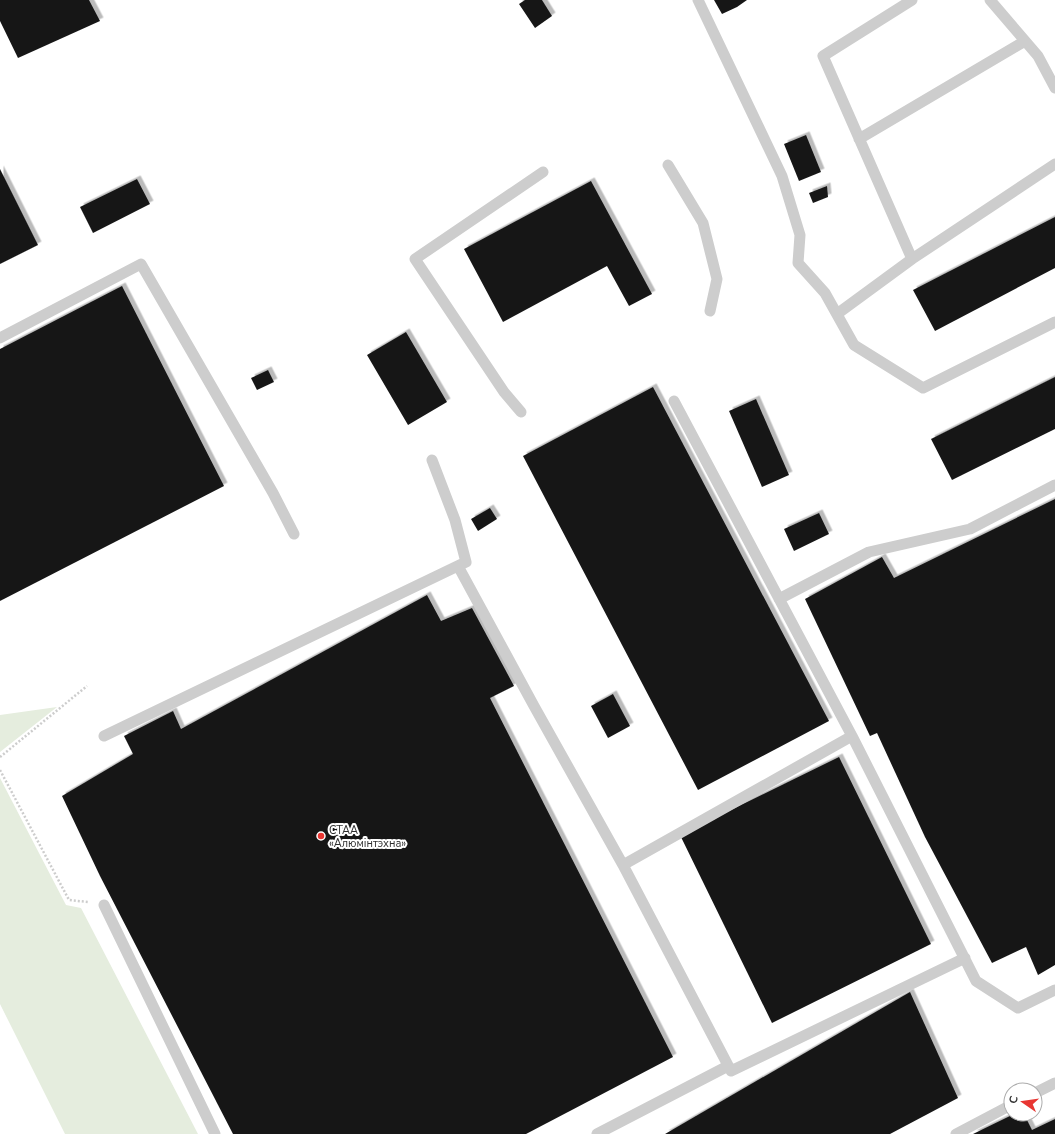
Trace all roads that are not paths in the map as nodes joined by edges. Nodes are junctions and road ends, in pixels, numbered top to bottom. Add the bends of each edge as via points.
1 (698, 0) edge
2 (912, 0) edge
3 (990, 0) edge
4 (1025, 41) junction
5 (1055, 88) edge
6 (860, 139) junction
7 (1055, 164) edge
8 (668, 165) dead end
9 (543, 172) dead end
10 (912, 259) junction
11 (710, 311) dead end
12 (837, 314) junction
13 (1055, 322) edge
14 (0, 338) edge
15 (674, 401) dead end
16 (521, 412) dead end
17 (432, 460) dead end
18 (1055, 485) edge
19 (294, 534) dead end
20 (458, 566) junction
21 (779, 598) junction
22 (104, 736) dead end
23 (852, 736) junction
24 (624, 865) junction
25 (104, 905) road end
26 (965, 958) junction
27 (1055, 990) edge
28 (728, 1066) junction
29 (1055, 1083) edge
30 (1043, 1089) edge
31 (1003, 1109) edge
32 (215, 1134) edge
33 (597, 1134) edge
34 (956, 1134) edge

1 - 12 lane via 782,176 800,235 798,263 825,293
2 - 6 lane via 823,56
3 - 4 lane
4 - 5 lane via 1038,56
4 - 6 lane
6 - 10 lane
7 - 10 lane
8 - 11 lane via 703,223 717,279
9 - 16 lane via 415,260 504,392
10 - 12 lane
12 - 13 lane via 854,345 923,388
14 - 19 lane via 141,264
15 - 21 lane
17 - 20 lane via 455,520 466,562
18 - 21 lane via 970,529 869,552
20 - 22 lane
20 - 24 lane
21 - 23 lane
23 - 24 lane
23 - 26 lane
24 - 28 lane
25 - 32 lane
26 - 27 lane via 976,981 1018,1008
26 - 28 lane via 731,1071
28 - 33 lane
29 - 30 lane
31 - 34 lane

